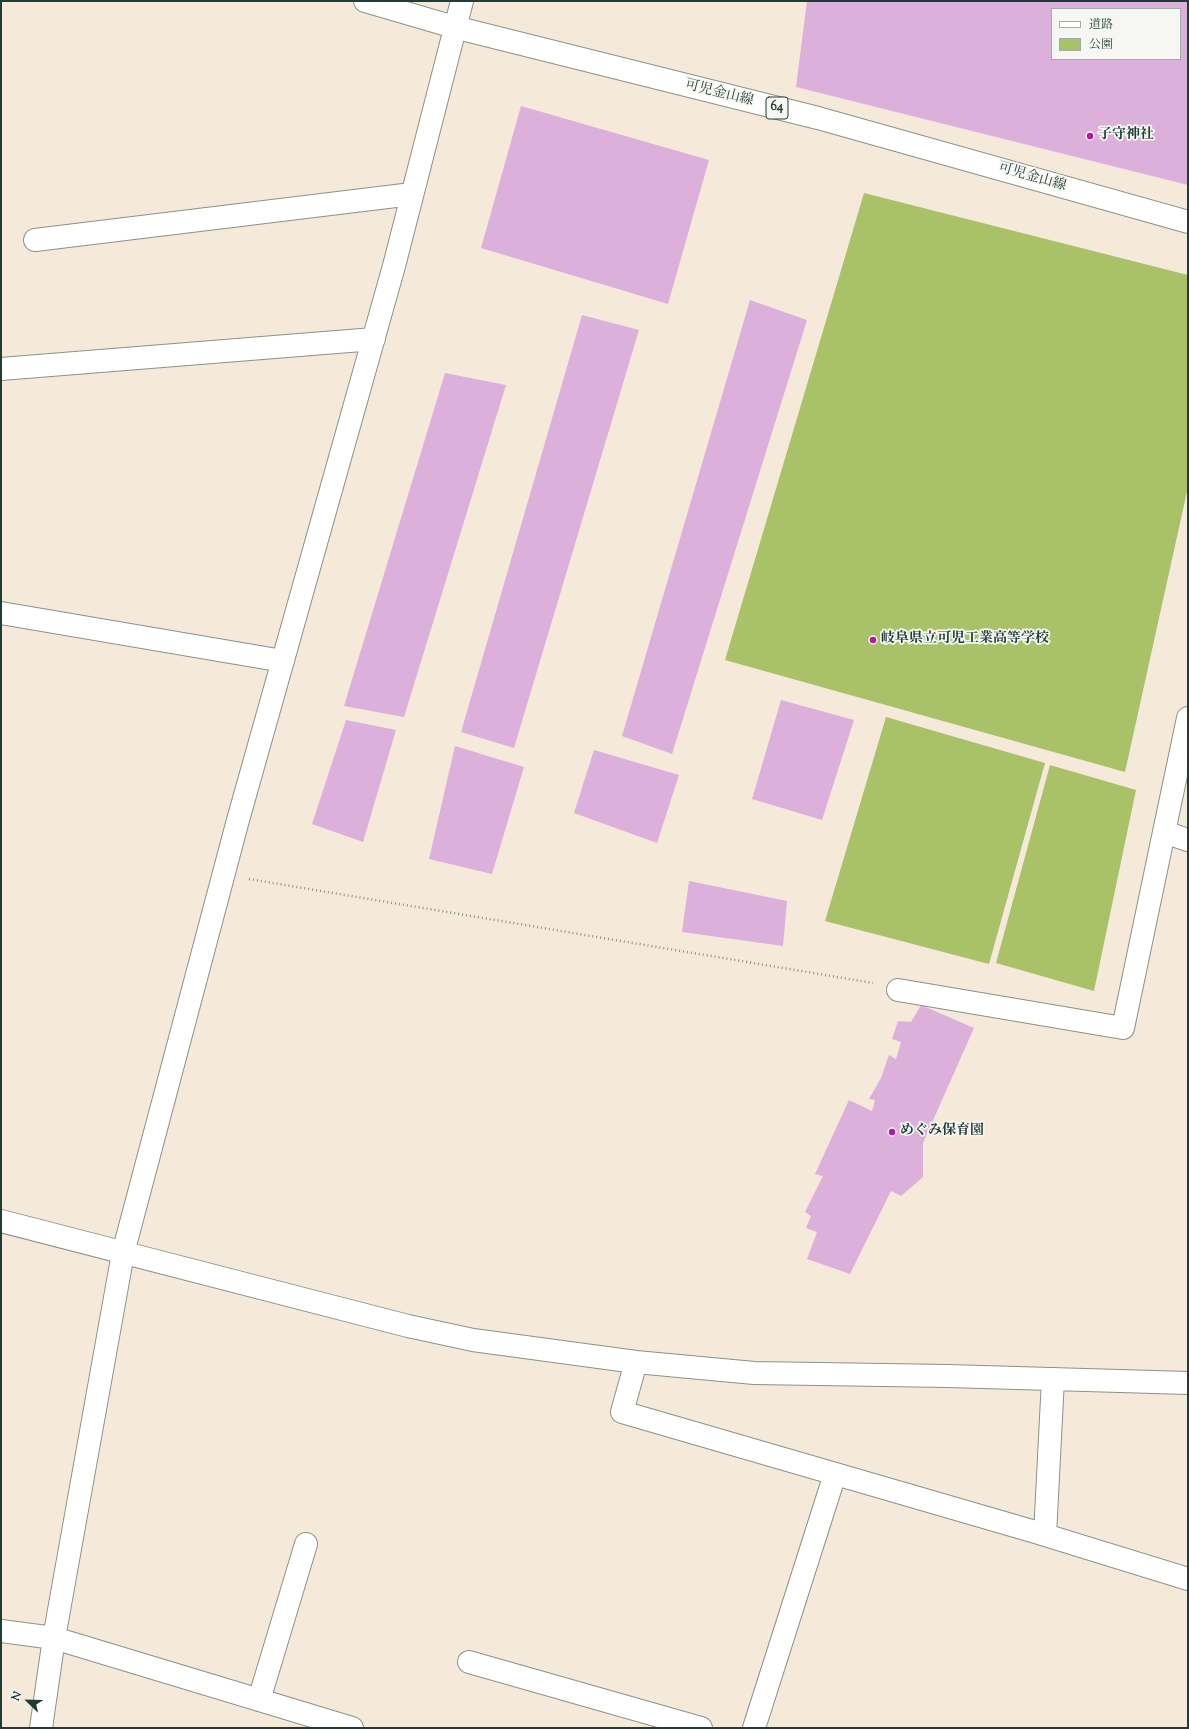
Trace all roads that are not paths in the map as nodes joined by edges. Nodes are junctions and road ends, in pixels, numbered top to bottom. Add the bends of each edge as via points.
1 (365, 1) edge
2 (462, 1) edge
3 (454, 27) junction
4 (412, 194) junction
5 (1188, 222) edge
6 (35, 240) dead end
7 (374, 339) junction
8 (1, 369) edge
9 (1, 613) edge
10 (283, 661) junction
11 (1188, 718) edge
12 (1164, 832) junction
13 (1188, 840) edge
14 (898, 990) road end
15 (1, 1221) edge
16 (123, 1253) junction
17 (636, 1362) junction
18 (1053, 1379) junction
19 (1188, 1383) edge
20 (835, 1474) junction
21 (1046, 1536) junction
22 (306, 1544) dead end
23 (1188, 1579) edge
24 (1, 1631) edge
25 (54, 1638) junction
26 (469, 1662) dead end
27 (259, 1700) junction
28 (41, 1728) edge
29 (352, 1728) edge
30 (701, 1728) edge
31 (754, 1728) edge

1 - 3 street, 可児金山線 / 64
2 - 3 street
3 - 4 street
3 - 5 street, 可児金山線 / 64 via 818,118
4 - 6 street
4 - 7 street
7 - 8 street
7 - 10 street
9 - 10 street
10 - 16 street via 223,875
11 - 12 street
12 - 13 street
12 - 14 street via 1123,1028
15 - 16 street
16 - 17 street via 474,1340
16 - 25 street
17 - 18 street via 754,1373
17 - 20 street via 622,1412
18 - 19 street
18 - 21 street
20 - 21 street
20 - 31 street
21 - 23 street
22 - 27 street
24 - 25 street
25 - 27 street
25 - 28 street
26 - 30 street
27 - 29 street

